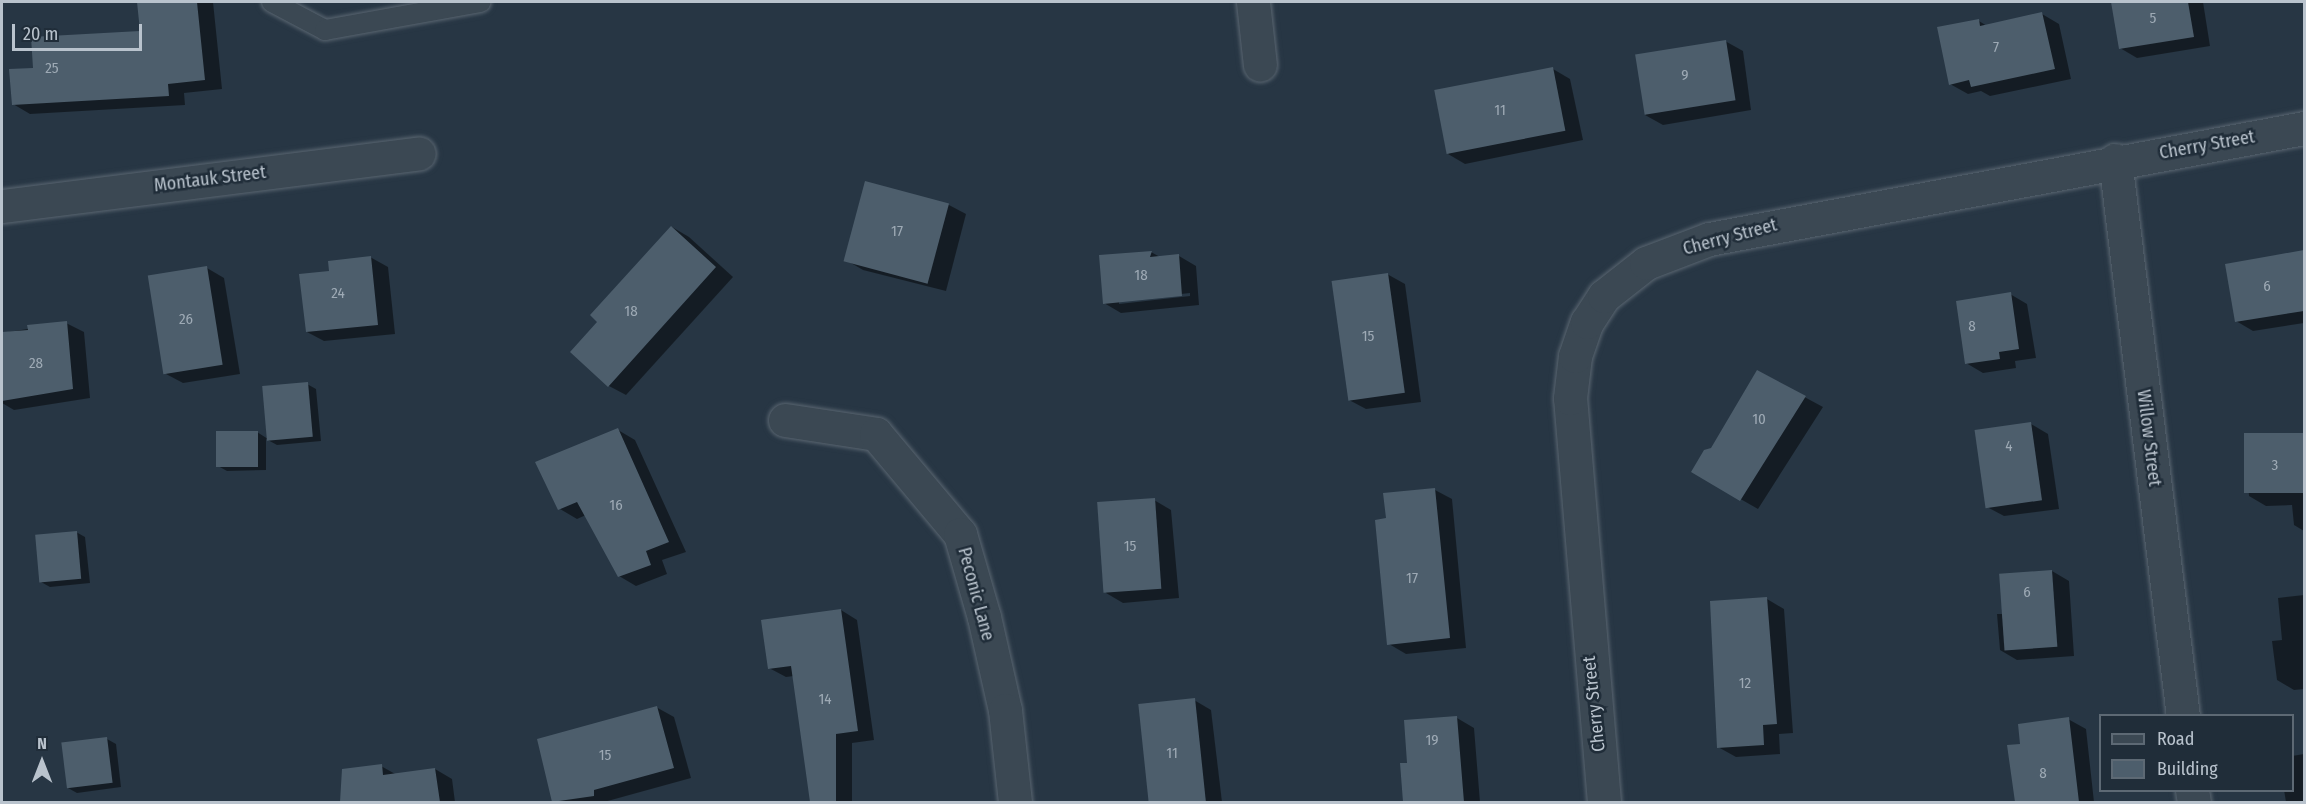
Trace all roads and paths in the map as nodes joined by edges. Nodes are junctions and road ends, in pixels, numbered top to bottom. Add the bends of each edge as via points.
1 (272, 2) edge
2 (482, 2) edge
3 (1253, 2) edge
4 (1260, 65) dead end
5 (2304, 128) edge
6 (419, 153) dead end
7 (2115, 160) junction
8 (2, 206) edge
9 (784, 420) dead end
10 (2183, 714) edge
11 (1015, 802) edge
12 (1604, 802) edge

1 - 2 lane via 325,30
3 - 4 street
5 - 7 street, Cherry Street
6 - 8 street, Montauk Street
7 - 10 street, Willow Street
7 - 12 street, Cherry Street via 1709,238 1646,263 1604,296 1587,322 1575,356 1570,398
9 - 11 street, Peconic Lane via 876,435 960,534 1005,710

